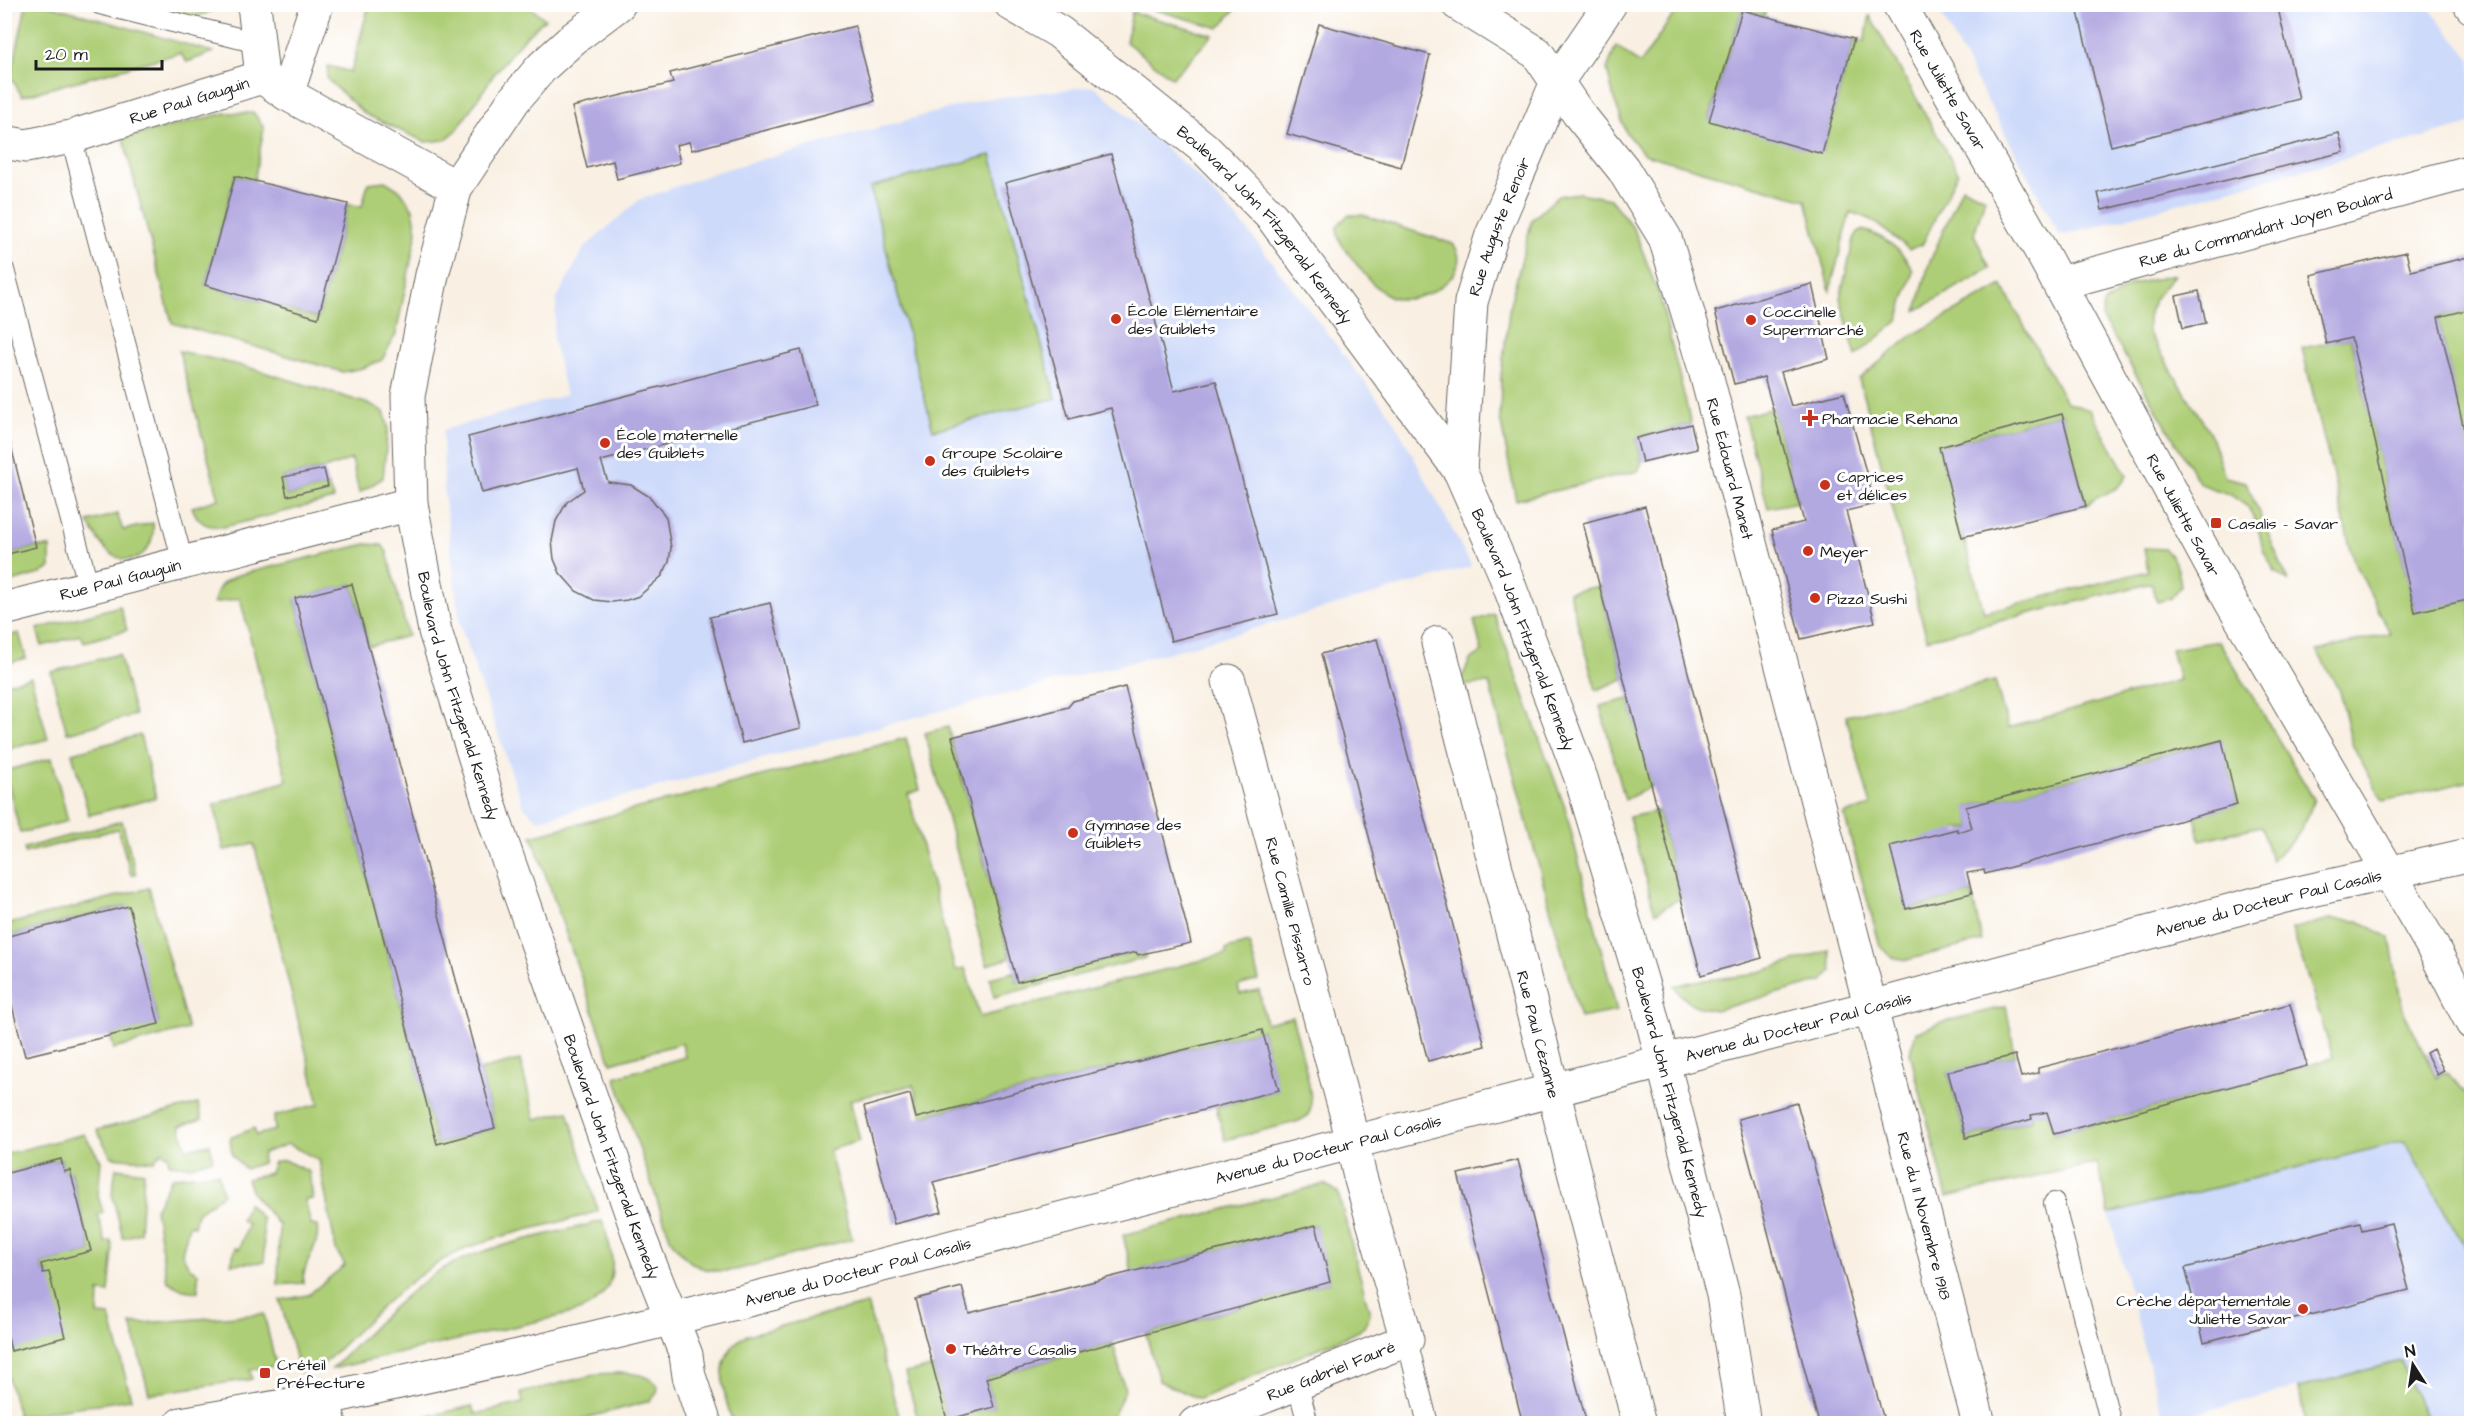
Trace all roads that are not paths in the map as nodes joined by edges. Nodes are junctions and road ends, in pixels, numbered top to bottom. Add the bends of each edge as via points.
1 (100, 4) edge
2 (254, 4) edge
3 (317, 4) edge
4 (619, 4) edge
5 (1011, 4) edge
6 (1458, 4) edge
7 (1610, 4) edge
8 (1899, 4) edge
9 (258, 43) junction
10 (1557, 82) junction
11 (275, 86) junction
12 (71, 137) junction
13 (4, 142) edge
14 (2472, 171) edge
15 (456, 187) junction
16 (4, 270) edge
17 (2060, 283) junction
18 (1460, 471) junction
19 (411, 504) junction
20 (183, 563) junction
21 (89, 588) junction
22 (4, 609) edge
23 (1438, 643) dead end
24 (1228, 681) dead end
25 (2472, 854) edge
26 (2390, 872) junction
27 (1872, 1007) junction
28 (2472, 1023) edge
29 (1662, 1062) junction
30 (1552, 1089) junction
31 (1353, 1141) junction
32 (2054, 1203) dead end
33 (671, 1319) junction
34 (1407, 1340) junction
35 (1298, 1383) junction
36 (326, 1411) edge
37 (181, 1424) edge
38 (705, 1424) edge
39 (1195, 1424) edge
40 (1308, 1424) edge
41 (1428, 1424) edge
42 (1640, 1424) edge
43 (1744, 1424) edge
44 (1979, 1424) edge
45 (2111, 1424) edge

1 - 9 lane
2 - 9 street
3 - 11 street
4 - 15 street, Boulevard John Fitzgerald Kennedy via 542,67 514,100
5 - 18 street, Boulevard John Fitzgerald Kennedy via 1059,32 1204,148 1272,217
6 - 10 street, Rue Édouard Manet via 1537,53
7 - 10 street, Rue Auguste Renoir
8 - 17 street, Rue Juliette Savar
9 - 11 street
10 - 18 street, Rue Auguste Renoir via 1492,235 1471,302
10 - 27 street, Rue Édouard Manet via 1623,170 1665,238 1704,366
11 - 12 street, Rue Paul Gauguin
11 - 15 street
12 - 13 street, Rue Paul Gauguin via 26,146
12 - 20 lane
14 - 17 street, Rue du Commandant Joyen Boulard
15 - 19 street, Boulevard John Fitzgerald Kennedy via 432,275 408,396
16 - 21 lane
17 - 26 street, Rue Juliette Savar via 2231,602
18 - 29 street, Boulevard John Fitzgerald Kennedy via 1503,568 1581,778
19 - 20 street, Rue Paul Gauguin
19 - 33 street, Boulevard John Fitzgerald Kennedy via 435,631 494,820
20 - 21 street, Rue Paul Gauguin
21 - 22 street, Rue Paul Gauguin
23 - 30 street, Rue Paul Cézanne
24 - 31 street, Rue Camille Pissarro
25 - 26 street, Avenue du Docteur Paul Casalis
26 - 27 street, Avenue du Docteur Paul Casalis via 2281,897
26 - 28 street, Rue Juliette Savar
27 - 29 street, Avenue du Docteur Paul Casalis
27 - 44 street, Rue du 11 Novembre 1918
29 - 30 street, Avenue du Docteur Paul Casalis
29 - 43 street, Boulevard John Fitzgerald Kennedy via 1723,1295
30 - 31 street, Avenue du Docteur Paul Casalis
30 - 42 street, Rue Paul Cézanne
31 - 33 street, Avenue du Docteur Paul Casalis
31 - 34 street, Rue Gabriel Fauré
32 - 45 lane
33 - 36 street, Avenue du Docteur Paul Casalis via 518,1356
33 - 38 street, Boulevard John Fitzgerald Kennedy via 686,1355
34 - 35 street, Rue Gabriel Fauré
34 - 41 lane
35 - 39 street, Rue Gabriel Fauré
35 - 40 lane
36 - 37 street, Avenue du Docteur Paul Casalis

